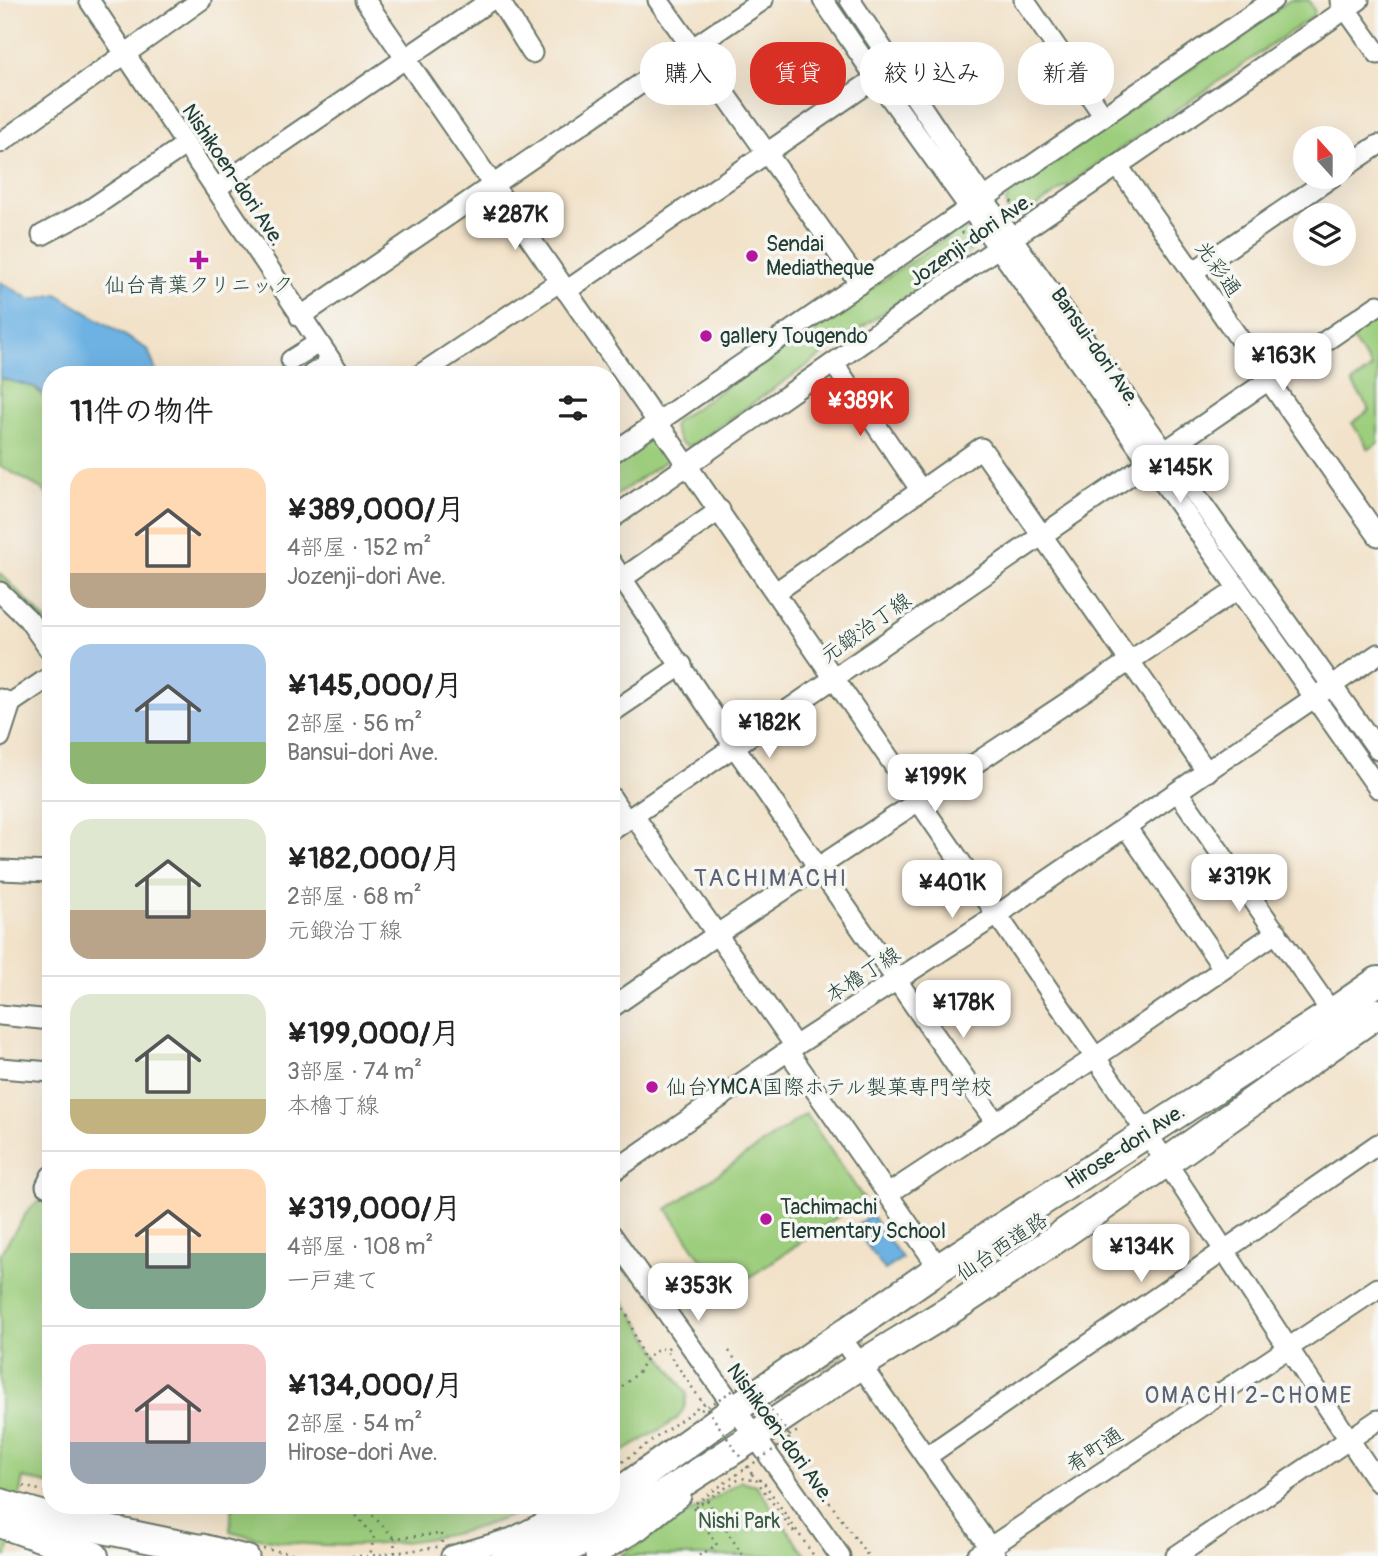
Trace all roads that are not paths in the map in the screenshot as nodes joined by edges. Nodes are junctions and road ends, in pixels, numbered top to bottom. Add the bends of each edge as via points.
1 (89, 0) edge
2 (201, 0) edge
3 (365, 0) edge
4 (491, 0) edge
5 (499, 0) edge
6 (658, 0) edge
7 (762, 0) edge
8 (823, 0) edge
9 (850, 0) edge
10 (1024, 0) edge
11 (1273, 0) edge
12 (1348, 3) edge
13 (687, 42) edge
14 (699, 42) edge
15 (532, 53) dead end
16 (125, 54) junction
17 (860, 54) edge
18 (1378, 54) edge
19 (406, 59) junction
20 (640, 82) edge
21 (860, 89) edge
22 (733, 105) edge
23 (898, 105) edge
24 (1103, 115) junction
25 (0, 144) edge
26 (186, 145) junction
27 (1378, 145) edge
28 (768, 153) junction
29 (1356, 161) edge
30 (1118, 166) junction
31 (493, 184) junction
32 (215, 189) junction
33 (1314, 189) edge
34 (976, 202) junction
35 (42, 235) dead end
36 (1005, 243) junction
37 (1193, 272) junction
38 (860, 284) junction
39 (563, 287) junction
40 (1378, 305) edge
41 (300, 317) junction
42 (318, 343) junction
43 (291, 360) dead end
44 (834, 364) junction
45 (335, 366) edge
46 (434, 366) edge
47 (618, 366) edge
48 (620, 368) edge
49 (1268, 379) junction
50 (657, 421) junction
51 (620, 448) edge
52 (1166, 451) junction
53 (1148, 463) junction
54 (689, 466) junction
55 (920, 489) junction
56 (720, 510) junction
57 (620, 513) edge
58 (1372, 515) edge
59 (1041, 535) junction
60 (1378, 536) edge
61 (620, 582) edge
62 (620, 584) edge
63 (1237, 590) junction
64 (0, 592) edge
65 (776, 592) junction
66 (42, 639) edge
67 (1378, 654) edge
68 (1129, 662) junction
69 (682, 665) junction
70 (834, 678) junction
71 (42, 681) edge
72 (1334, 685) junction
73 (1315, 697) junction
74 (5, 701) edge
75 (620, 707) edge
76 (0, 737) edge
77 (734, 746) junction
78 (1378, 750) edge
79 (1207, 772) junction
80 (1378, 788) edge
81 (1178, 792) junction
82 (920, 800) junction
83 (623, 822) edge
84 (1126, 827) junction
85 (819, 868) junction
86 (0, 870) edge
87 (42, 872) edge
88 (997, 915) junction
89 (1277, 932) junction
90 (716, 935) junction
91 (1223, 968) junction
92 (897, 980) junction
93 (1378, 981) edge
94 (620, 1002) edge
95 (1332, 1013) junction
96 (0, 1015) edge
97 (1377, 1015) edge
98 (42, 1019) edge
99 (792, 1048) junction
100 (1096, 1057) junction
101 (0, 1068) edge
102 (42, 1071) edge
103 (996, 1123) junction
104 (1378, 1144) edge
105 (1152, 1152) junction
106 (620, 1167) edge
107 (888, 1194) junction
108 (620, 1247) edge
109 (1224, 1252) junction
110 (939, 1268) junction
111 (1378, 1288) edge
112 (858, 1348) junction
113 (1287, 1348) junction
114 (735, 1409) junction
115 (1378, 1420) edge
116 (753, 1436) junction
117 (1349, 1440) junction
118 (674, 1452) junction
119 (926, 1457) junction
120 (730, 1466) junction
121 (620, 1482) edge
122 (1378, 1482) edge
123 (620, 1491) edge
124 (0, 1496) edge
125 (0, 1503) edge
126 (42, 1505) edge
127 (87, 1514) edge
128 (560, 1514) edge
129 (587, 1514) edge
130 (0, 1523) edge
131 (0, 1533) edge
132 (56, 1538) edge
133 (215, 1550) junction
134 (251, 1551) edge
135 (988, 1553) edge
136 (94, 1556) edge
137 (106, 1556) edge
138 (181, 1556) edge
139 (451, 1556) edge
140 (506, 1556) edge
141 (552, 1556) edge
142 (595, 1556) edge
143 (840, 1556) edge
144 (1177, 1556) edge

1 - 16 street, Nishikoen-dori Ave.
2 - 16 street
3 - 19 street
4 - 19 street
5 - 15 street
6 - 13 street
7 - 14 street
8 - 17 street, Bansui-dori Ave.
9 - 34 street, Bansui-dori Ave.
10 - 24 street
11 - 24 street, Jozenji-dori Ave.
12 - 18 street
12 - 30 street, Jozenji-dori Ave.
16 - 25 street
16 - 26 street, Nishikoen-dori Ave.
19 - 31 street
19 - 32 street
20 - 31 street
21 - 28 street
22 - 28 street
23 - 34 street, Bansui-dori Ave.
24 - 34 street, Jozenji-dori Ave.
26 - 32 street, Nishikoen-dori Ave.
26 - 35 street via 89,210
27 - 29 street
28 - 38 street
28 - 39 street
30 - 36 street, Jozenji-dori Ave.
30 - 37 street, 光彩通
31 - 39 street
31 - 41 street
32 - 41 street, Nishikoen-dori Ave.
33 - 37 street
34 - 36 street, Bansui-dori Ave.
34 - 38 street, Jozenji-dori Ave.
36 - 44 street, Jozenji-dori Ave.
36 - 52 street, Bansui-dori Ave.
36 - 53 street, Bansui-dori Ave.
37 - 49 street, 光彩通
38 - 50 street, Jozenji-dori Ave.
39 - 46 street
39 - 47 street
40 - 49 street
41 - 42 street, Nishikoen-dori Ave.
42 - 43 street
42 - 45 street, Nishikoen-dori Ave.
44 - 54 street, Jozenji-dori Ave.
44 - 55 street
48 - 50 street
49 - 52 street
49 - 58 street, 光彩通
50 - 51 street, Jozenji-dori Ave.
50 - 54 street
52 - 53 street, 元鍛治丁線
52 - 72 street, Bansui-dori Ave.
53 - 59 street, 元鍛治丁線
53 - 63 street, Bansui-dori Ave.
54 - 56 street
54 - 57 street, Jozenji-dori Ave.
55 - 59 street via 981,448
55 - 65 street
56 - 61 street
56 - 65 street
58 - 60 street, 光彩通
59 - 68 street
59 - 70 street, 元鍛治丁線
62 - 69 street
63 - 68 street
63 - 73 street, Bansui-dori Ave.
64 - 66 street
65 - 70 street
67 - 72 street
68 - 79 street
68 - 82 street
69 - 75 street
69 - 77 street
70 - 77 street, 元鍛治丁線
70 - 82 street
71 - 74 street
72 - 73 street, 本櫓丁線
72 - 78 street, Bansui-dori Ave.
73 - 79 street, 本櫓丁線
73 - 80 street, Bansui-dori Ave.
74 - 76 street
77 - 83 street, 元鍛治丁線
77 - 85 street
79 - 81 street, 本櫓丁線
81 - 84 street, 本櫓丁線
81 - 89 street
82 - 85 street
82 - 88 street
83 - 90 street
84 - 88 street, 本櫓丁線
84 - 91 street
85 - 90 street
85 - 92 street
86 - 87 street
88 - 92 street, 本櫓丁線
88 - 100 street
89 - 91 street
89 - 95 street
90 - 94 street
90 - 99 street
91 - 100 street
92 - 99 street, 本櫓丁線
92 - 103 street
93 - 95 highway, Hirose-dori Ave.
95 - 105 highway, Hirose-dori Ave. via 1231,1080
96 - 98 street
97 - 105 highway, Hirose-dori Ave. via 1249,1102
99 - 106 street, 本櫓丁線
99 - 107 street
100 - 103 street
100 - 105 street
101 - 102 street
103 - 107 street
104 - 109 street
105 - 109 street
105 - 110 highway, Hirose-dori Ave.
105 - 112 highway, Hirose-dori Ave. via 960,1303
107 - 110 street
108 - 114 street, Nishikoen-dori Ave.
109 - 113 street
109 - 119 street
110 - 112 highway, Hirose-dori Ave.
111 - 113 street, 肴町通
112 - 114 highway, Hirose-dori Ave.
112 - 116 highway, Hirose-dori Ave.
112 - 119 street
113 - 117 street
113 - 135 street, 肴町通
114 - 116 street, Nishikoen-dori Ave.
114 - 118 highway
115 - 117 street
116 - 120 highway
116 - 143 street, Nishikoen-dori Ave.
117 - 122 street
117 - 144 street
118 - 121 street
118 - 123 highway
119 - 135 street
120 - 141 highway
120 - 142 street
124 - 126 street
125 - 132 highway
127 - 133 street
128 - 139 street via 512,1538
129 - 140 highway
130 - 132 highway
131 - 132 street
132 - 133 highway
132 - 136 highway
132 - 137 highway
132 - 138 highway
133 - 134 street

